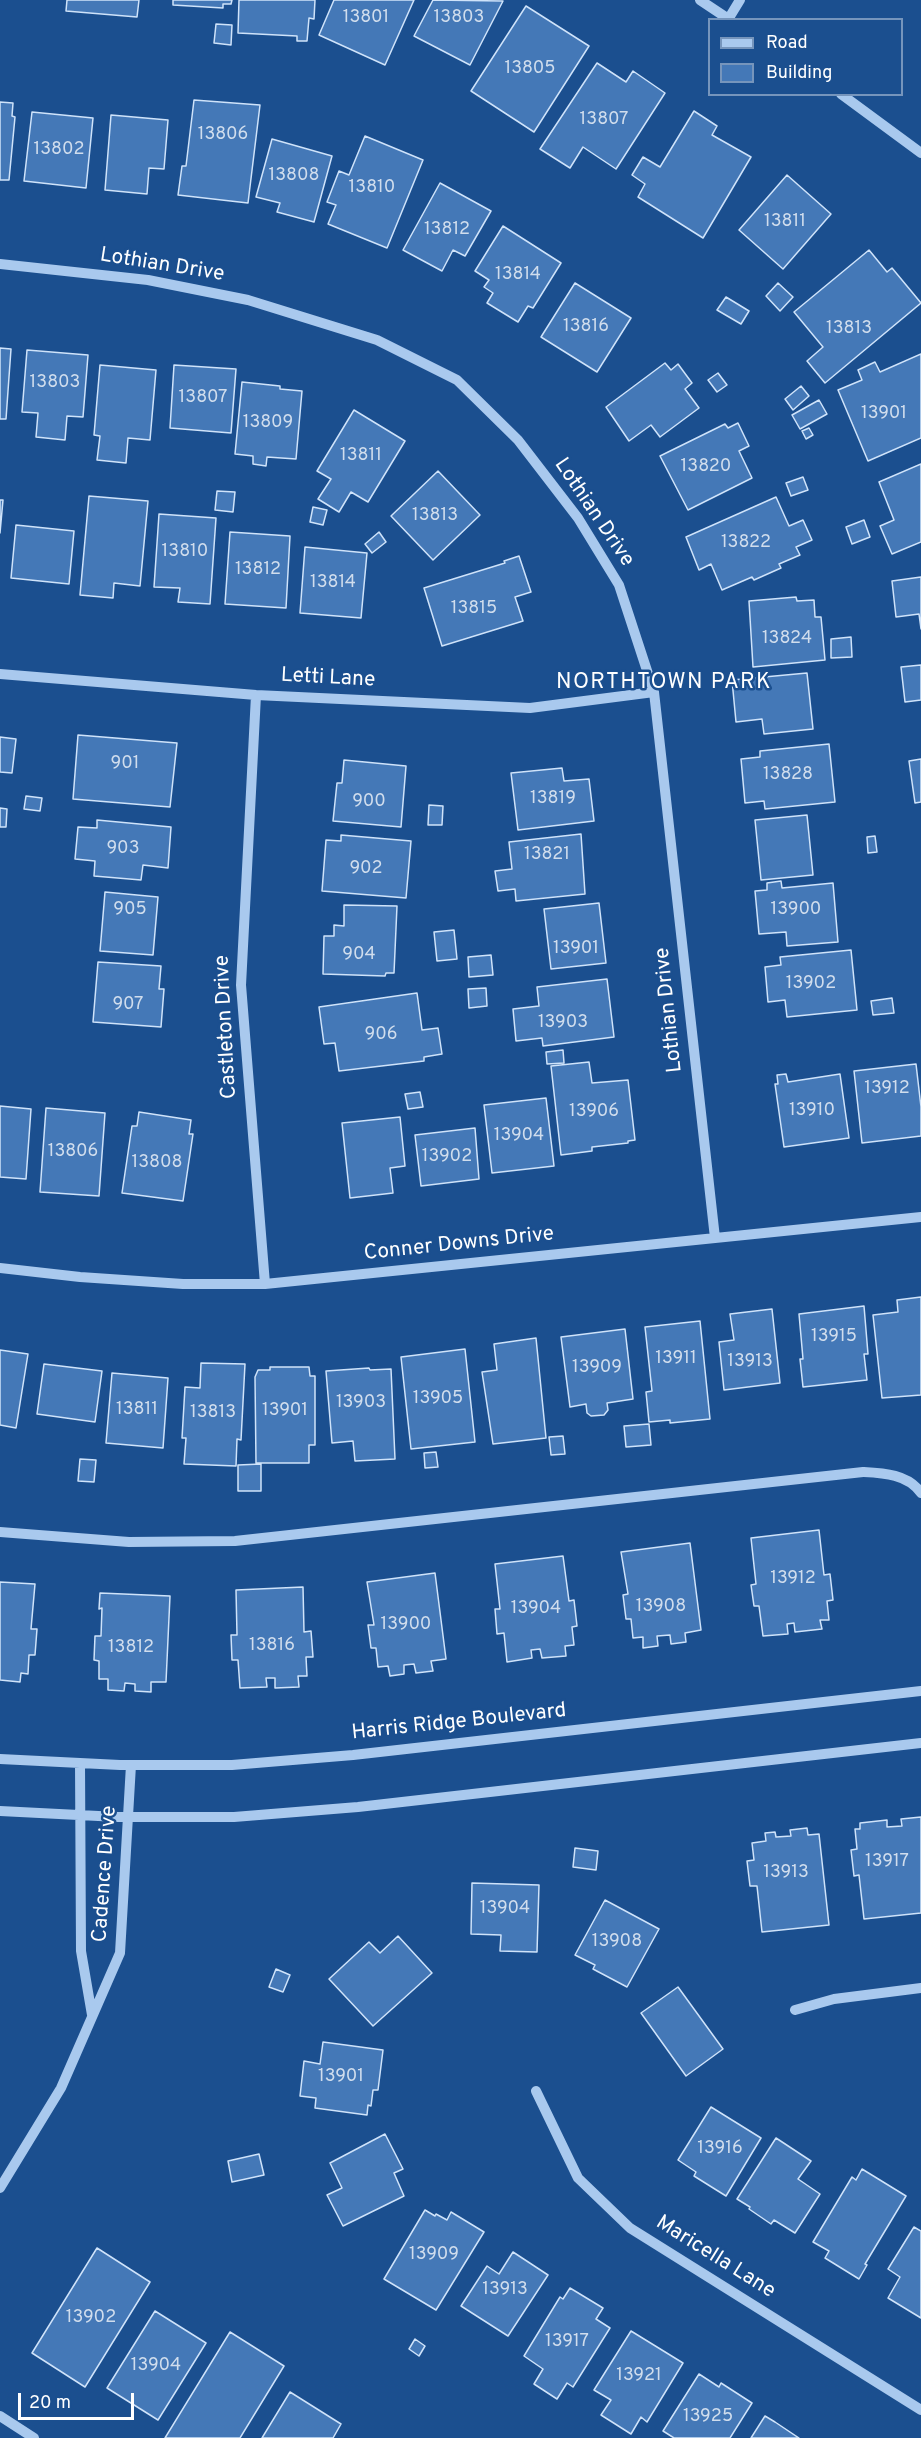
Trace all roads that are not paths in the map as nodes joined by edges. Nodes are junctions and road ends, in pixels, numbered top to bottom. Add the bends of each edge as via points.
1 (700, 0) edge
2 (740, 0) edge
3 (728, 18) edge
4 (731, 18) edge
5 (844, 96) edge
6 (921, 153) edge
7 (0, 264) edge
8 (0, 674) edge
9 (654, 692) junction
10 (256, 695) junction
11 (921, 1216) edge
12 (715, 1238) junction
13 (0, 1268) edge
14 (265, 1284) junction
15 (921, 1492) edge
16 (0, 1532) edge
17 (921, 1691) edge
18 (921, 1743) edge
19 (0, 1759) edge
20 (80, 1763) junction
21 (131, 1765) junction
22 (0, 1811) edge
23 (80, 1815) junction
24 (130, 1817) junction
25 (921, 1988) edge
26 (795, 2010) dead end
27 (92, 2016) junction
28 (536, 2091) dead end
29 (0, 2188) edge
30 (921, 2410) edge
31 (0, 2416) edge
32 (34, 2438) edge

1 - 3 street
2 - 4 street
5 - 6 street
7 - 9 street, Lothian Drive via 148,280 248,300 377,340 457,380 518,440 578,518 619,585
8 - 10 street, Letti Lane
9 - 10 street, Letti Lane via 530,708
9 - 12 street, Lothian Drive
10 - 14 street, Castleton Drive via 241,985
11 - 12 street, Conner Downs Drive
12 - 14 street, Conner Downs Drive
13 - 14 street, Conner Downs Drive via 172,1283
15 - 16 street via 916,1485 891,1474 863,1472 235,1541 129,1542
17 - 21 street, Harris Ridge Boulevard via 353,1755 232,1765
18 - 24 street via 358,1806 234,1817
19 - 20 street, Harris Ridge Boulevard
20 - 21 street, Harris Ridge Boulevard
20 - 23 street, Cadence Drive
21 - 24 street, Cadence Drive
22 - 23 street
23 - 24 street
23 - 27 street, Cadence Drive via 81,1951
24 - 27 street, Cadence Drive via 120,1953
25 - 26 street via 834,1999
27 - 29 street, Cadence Drive via 61,2088
28 - 30 street, Maricella Lane via 578,2178 630,2228
31 - 32 street

